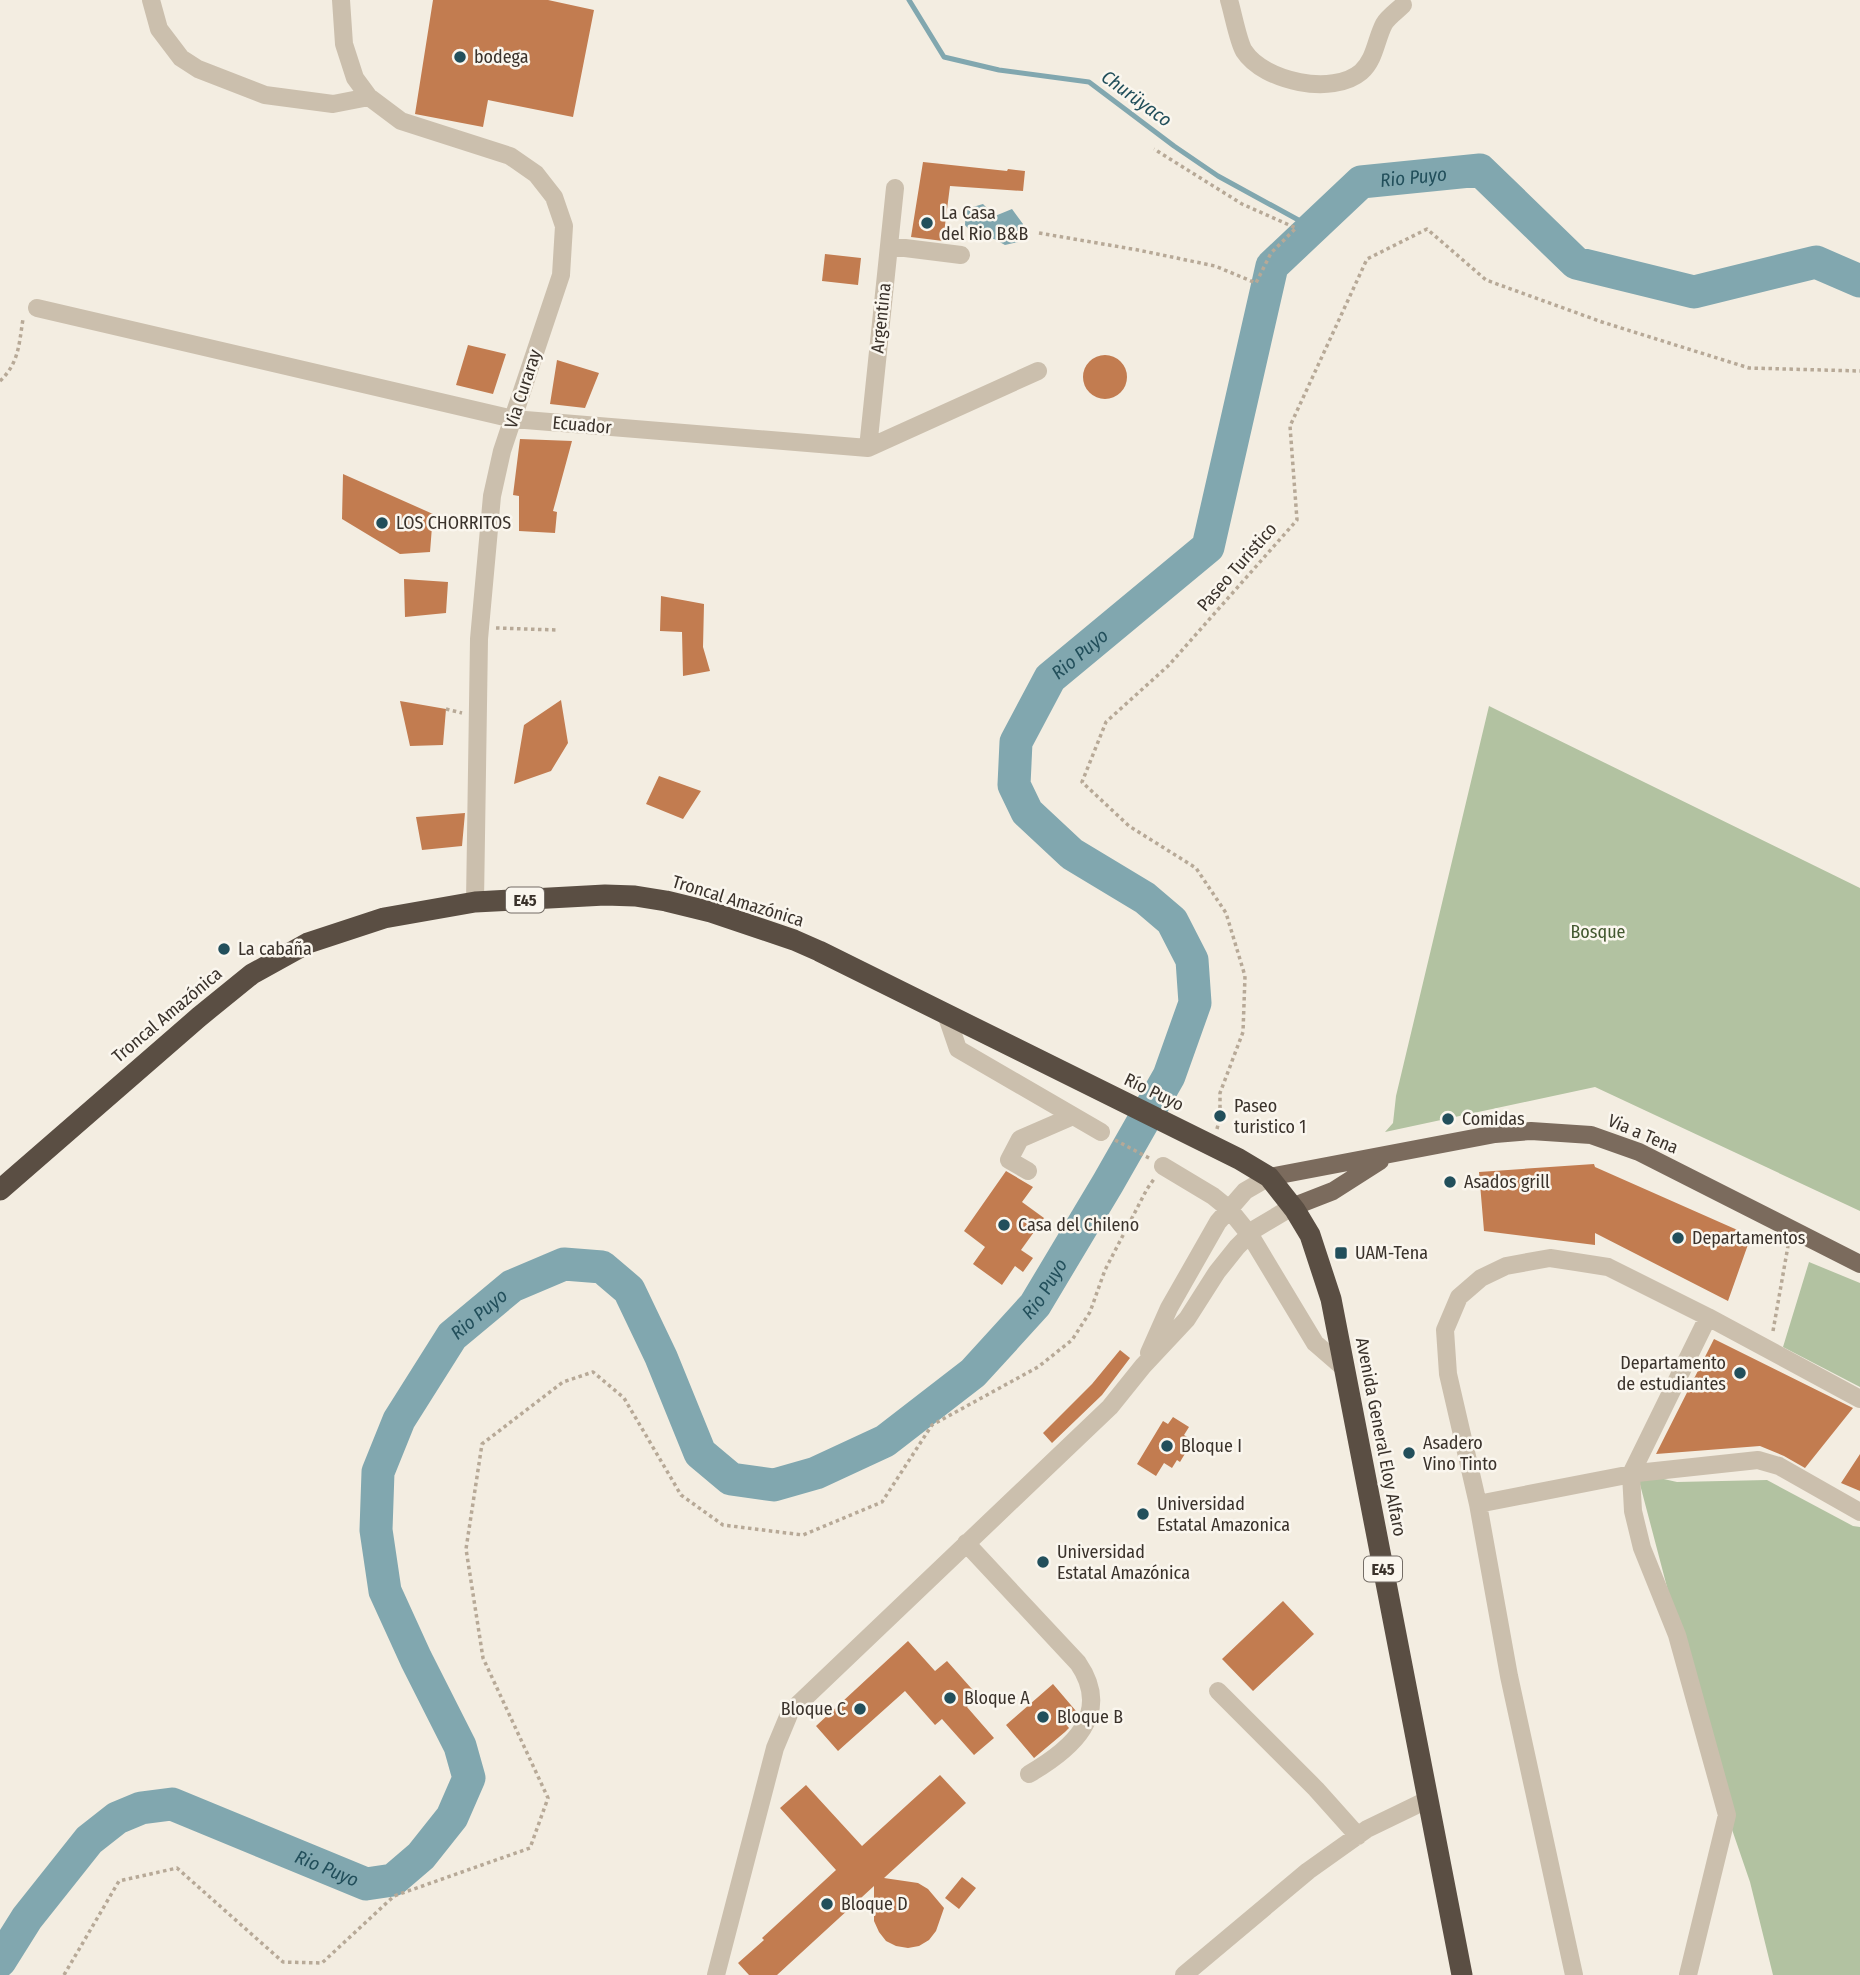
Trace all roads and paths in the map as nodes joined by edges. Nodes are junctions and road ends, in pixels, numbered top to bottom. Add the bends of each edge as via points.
1 (151, 0) edge
2 (341, 0) edge
3 (1229, 0) edge
4 (1403, 5) dead end
5 (369, 97) junction
6 (1153, 149) dead end
7 (895, 188) dead end
8 (1039, 233) dead end
9 (889, 246) junction
10 (961, 255) dead end
11 (37, 308) joint
12 (1038, 371) dead end
13 (1860, 371) edge
14 (0, 381) edge
15 (513, 419) junction
16 (868, 448) junction
17 (480, 628) junction
18 (557, 630) dead end
19 (475, 902) junction
20 (946, 1014) junction
21 (1102, 1092) joint
22 (1073, 1116) junction
23 (1220, 1116) dead end
24 (1101, 1132) joint
25 (1187, 1134) joint
26 (1389, 1155) junction
27 (1163, 1166) junction
28 (1028, 1171) dead end
29 (1269, 1177) junction
30 (4, 1180) edge
31 (1292, 1207) junction
32 (1229, 1209) junction
33 (1791, 1229) junction
34 (1250, 1234) junction
35 (1860, 1264) edge
36 (1708, 1317) junction
37 (1769, 1350) junction
38 (1143, 1366) junction
39 (1345, 1369) junction
40 (1860, 1399) edge
41 (1631, 1474) junction
42 (1478, 1504) junction
43 (1860, 1512) edge
44 (966, 1543) junction
45 (1218, 1691) dead end
46 (1028, 1774) dead end
47 (1427, 1800) junction
48 (1358, 1836) junction
49 (64, 1975) edge
50 (716, 1975) edge
51 (1184, 1975) edge
52 (1462, 1975) edge
53 (1574, 1975) edge
54 (1688, 1975) edge

1 - 5 street via 159,29 181,58 198,69 265,95 333,104
2 - 5 street, Via Curaray via 344,44 355,78
3 - 4 street via 1244,51 1265,69 1307,84 1341,83 1361,72 1386,21
5 - 15 street, Via Curaray via 401,121 510,156 536,174 554,197 564,226 561,275
6 - 8 path via 1241,204 1296,228 1271,253 1256,283 1215,266
7 - 9 street, Argentina
9 - 10 street
9 - 16 street, Argentina
11 - 14 path via 23,317 16,358
11 - 15 street, Ecuador
12 - 16 street, Ecuador
13 - 23 path, Paseo Turistico via 1749,368 1602,322 1486,280 1427,229 1367,258 1290,426 1297,520 1169,665 1106,722 1082,782 1129,827 1196,868 1226,913 1245,976 1243,1032 1220,1093
15 - 16 street, Ecuador
15 - 17 street, Via Curaray via 492,496
17 - 18 path
17 - 19 street, Via Curaray
19 - 20 highway, Troncal Amazónica / E45 via 605,895 666,901 794,940
19 - 30 highway, Troncal Amazónica / E45 via 384,918 308,943 252,974
20 - 21 highway, Troncal Amazónica / E45
20 - 22 street via 958,1049
21 - 25 highway, Río Puyo / E45
22 - 24 street
22 - 28 street via 1020,1139 1009,1160
24 - 27 path
25 - 29 highway, Avenida General Eloy Alfaro / E45
26 - 29 main road, Via a Tena
26 - 31 main road, Via a Tena via 1333,1191
26 - 33 main road, Via a Tena via 1495,1134 1591,1135 1639,1152
27 - 32 street
27 - 49 path via 1105,1269 1090,1312 1072,1340 1038,1367 932,1425 882,1502 803,1535 723,1525 681,1495 624,1398 593,1372 563,1382 482,1444 466,1549 483,1658 548,1798 530,1848 394,1896 322,1963 283,1962 177,1868 119,1881
29 - 31 highway, Avenida General Eloy Alfaro / E45
29 - 32 street via 1245,1191
31 - 34 street
31 - 39 highway, Avenida General Eloy Alfaro / E45 via 1317,1255
32 - 34 street
32 - 38 street via 1169,1308
33 - 35 main road, Via a Tena
33 - 37 path
34 - 38 street via 1217,1272 1187,1319
34 - 39 street via 1315,1343
36 - 37 street
36 - 41 street
36 - 42 street via 1608,1267 1550,1258 1506,1266 1481,1278 1459,1297 1445,1330 1448,1374
37 - 40 street
38 - 44 street via 1110,1407
39 - 47 highway, Avenida General Eloy Alfaro / E45
41 - 42 street
41 - 43 street via 1758,1460 1779,1466
41 - 54 street via 1642,1548 1677,1635 1727,1815
42 - 53 street via 1509,1676
44 - 46 street via 1078,1663 1090,1690 1091,1712 1077,1738
44 - 50 street via 790,1712 775,1748
45 - 48 street
47 - 48 street
47 - 52 highway, Avenida General Eloy Alfaro / E45
48 - 51 street via 1308,1871

